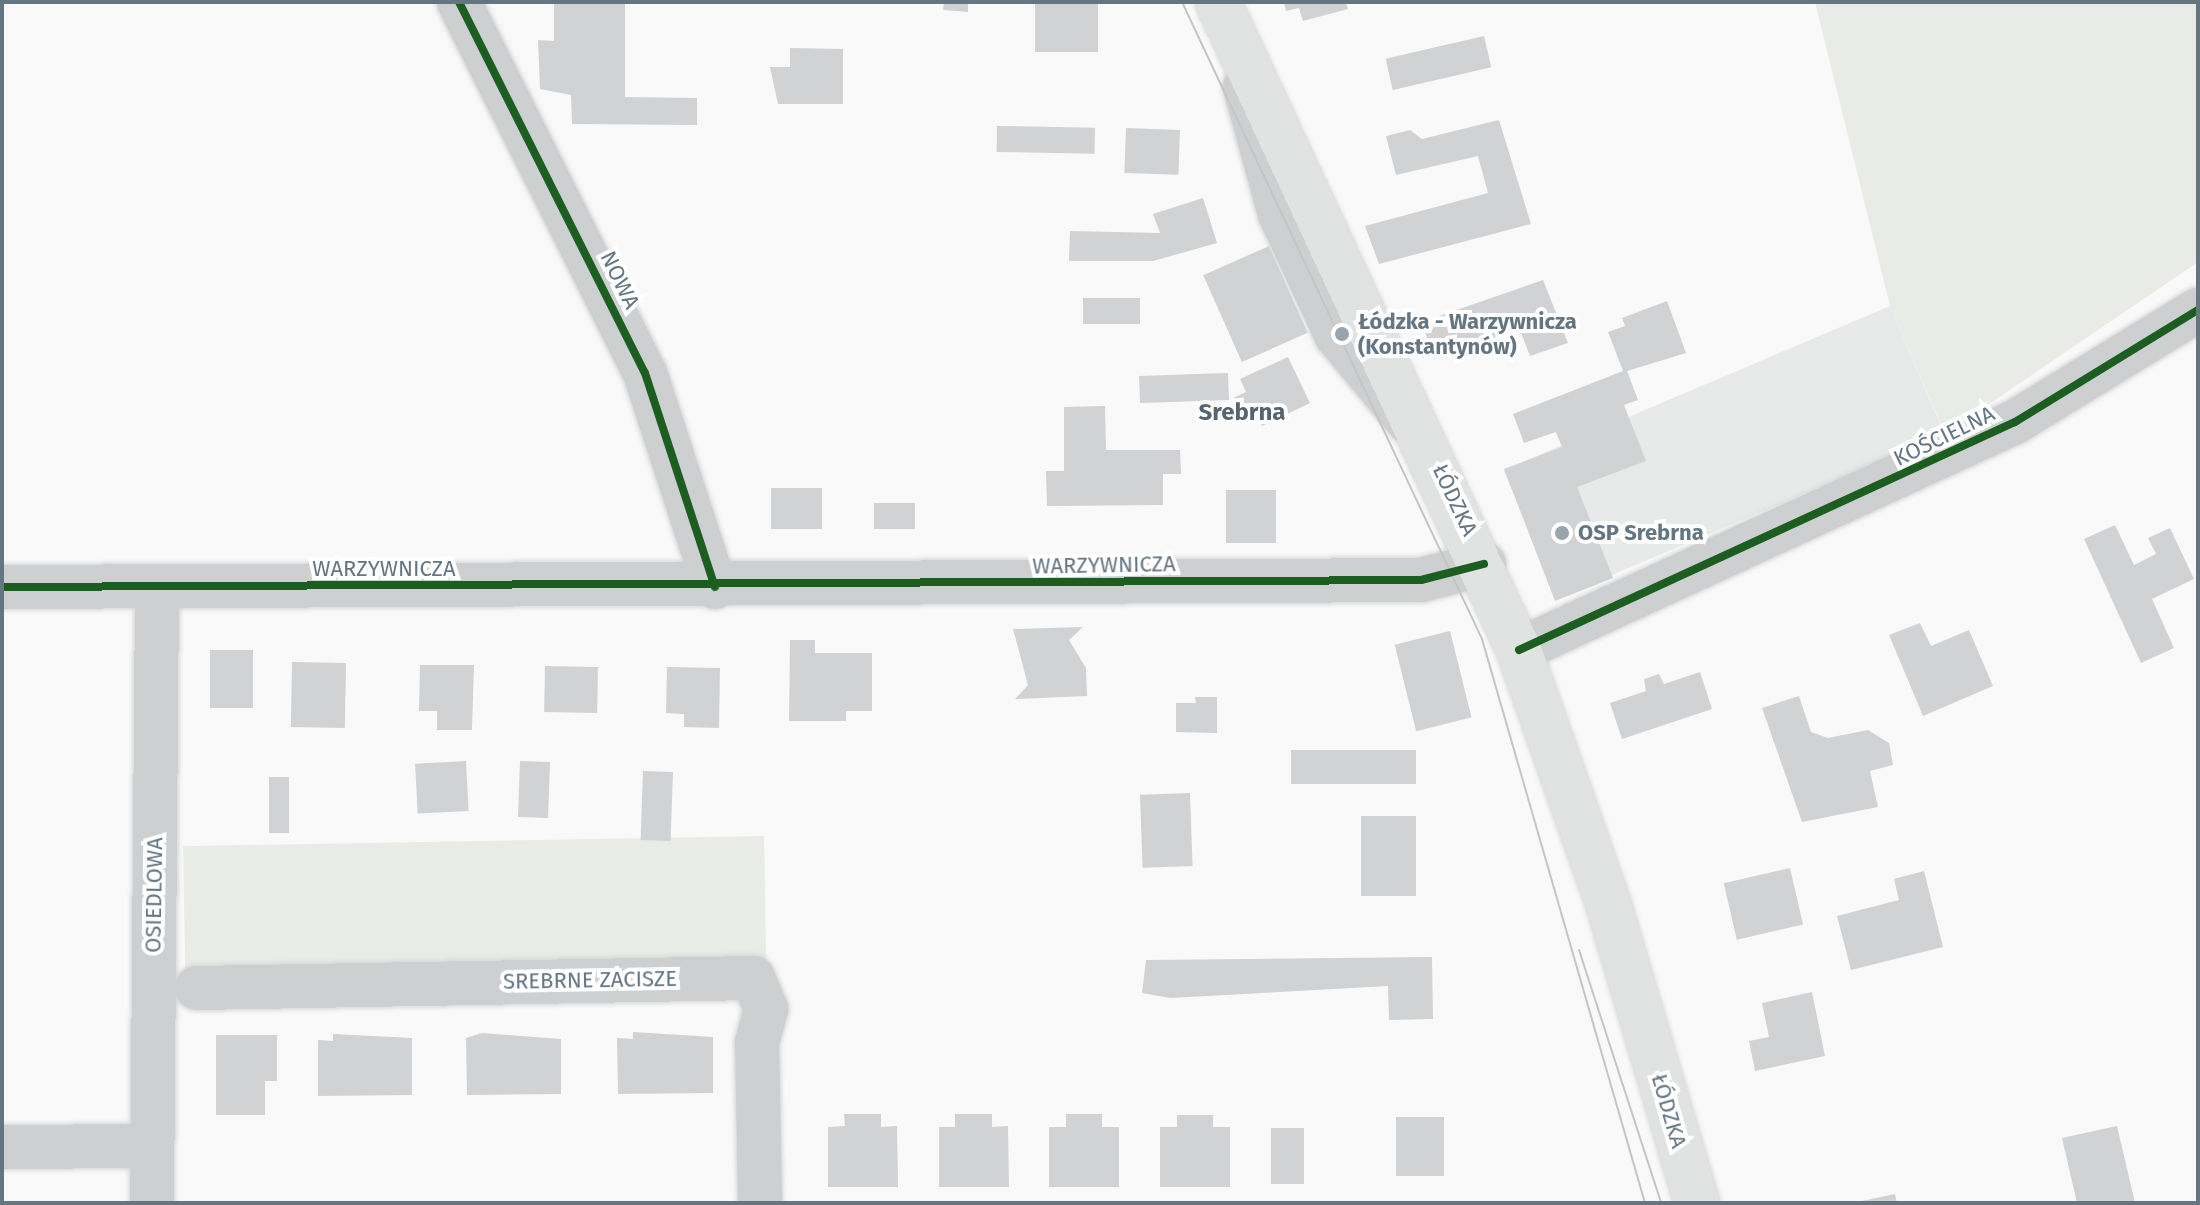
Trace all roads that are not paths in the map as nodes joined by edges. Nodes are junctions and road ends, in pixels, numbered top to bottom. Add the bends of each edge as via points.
1 (459, 2) edge
2 (1224, 14) edge
3 (2198, 310) edge
4 (1484, 564) junction
5 (2, 587) edge
6 (157, 587) junction
7 (715, 587) junction
8 (1519, 650) junction
9 (197, 988) dead end
10 (152, 1146) junction
11 (2, 1147) edge
12 (152, 1203) edge
13 (760, 1203) edge
14 (1697, 1203) edge

1 - 7 street, NOWA via 645,373
2 - 4 main road, ŁÓDZKA
3 - 8 street, KOŚCIELNA via 2015,422
4 - 7 street, WARZYWNICZA via 1421,580
4 - 8 main road, ŁÓDZKA
5 - 6 street, WARZYWNICZA
6 - 7 street, WARZYWNICZA
6 - 10 street, OSIEDLOWA
8 - 14 main road, ŁÓDZKA via 1604,891
9 - 13 street, SREBRNE ZACISZE via 739,977 762,987 766,1009 757,1043
10 - 11 street
10 - 12 street, OSIEDLOWA

